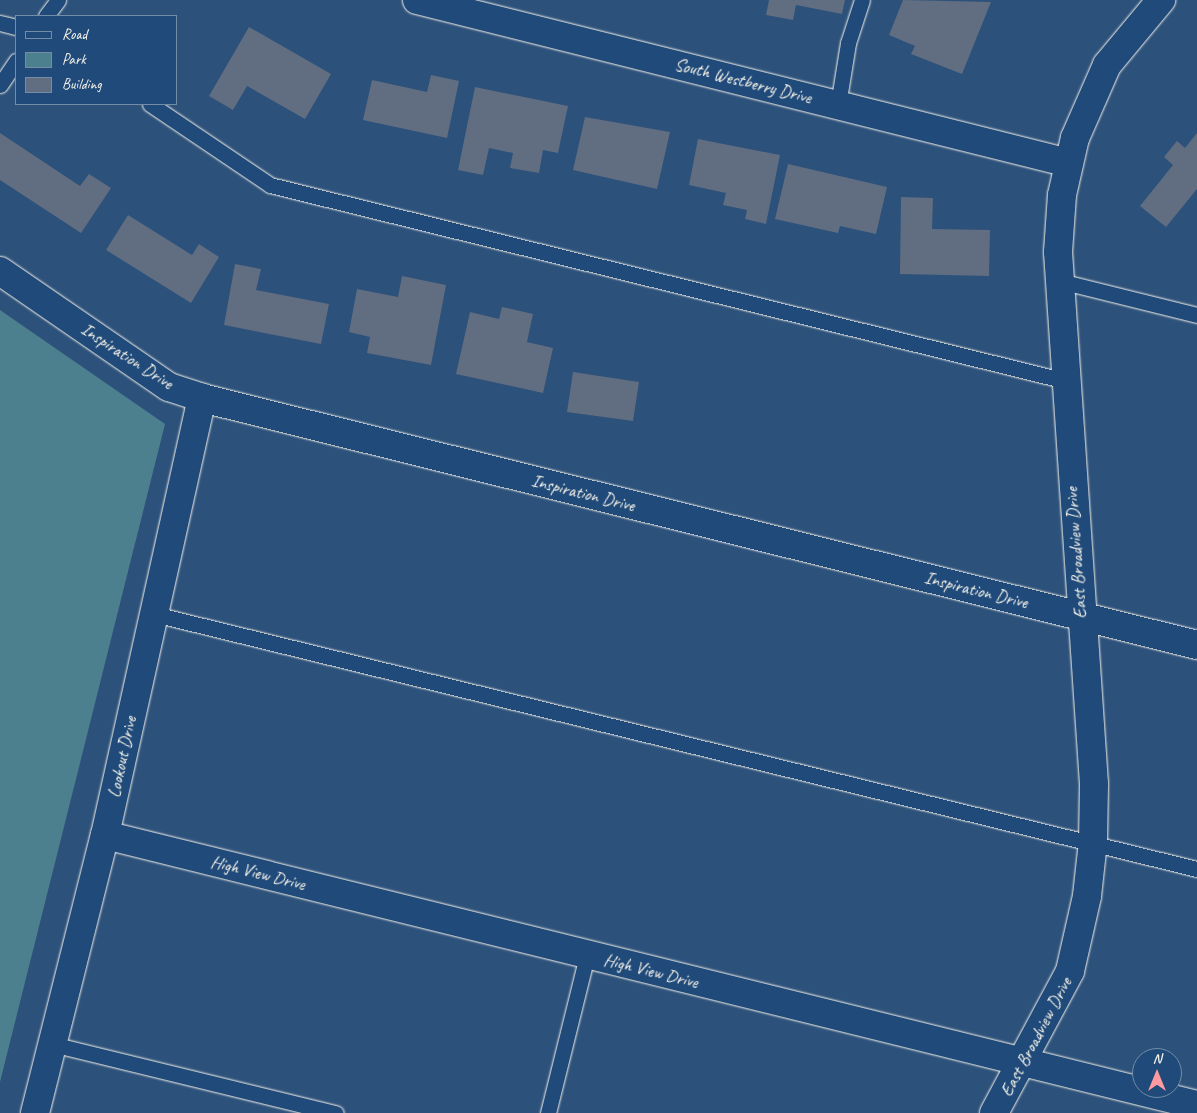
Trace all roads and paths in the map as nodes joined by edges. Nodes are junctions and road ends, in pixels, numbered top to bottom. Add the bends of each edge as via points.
1 (58, 0) edge
2 (417, 0) edge
3 (862, 0) edge
4 (1161, 0) edge
5 (47, 15) edge
6 (0, 23) edge
7 (15, 27) edge
8 (15, 62) edge
9 (0, 85) edge
10 (151, 105) edge
11 (838, 105) junction
12 (1069, 162) junction
13 (0, 272) edge
14 (1060, 281) junction
15 (1197, 315) edge
16 (1066, 381) junction
17 (202, 398) junction
18 (154, 614) junction
19 (1080, 616) junction
20 (1197, 645) edge
21 (105, 835) junction
22 (1093, 842) junction
23 (1197, 869) edge
24 (588, 955) junction
25 (52, 1044) junction
26 (1025, 1063) junction
27 (1197, 1105) edge
28 (35, 1113) edge
29 (336, 1113) edge
30 (548, 1113) edge
31 (994, 1113) edge

1 - 5 lane
2 - 11 street, South Westberry Drive
3 - 11 lane via 848,43
4 - 12 street, East Broadview Drive via 1108,65 1089,101
6 - 7 lane
8 - 9 lane
10 - 16 lane via 270,185
11 - 12 street, South Westberry Drive
12 - 14 street, East Broadview Drive via 1062,195
13 - 17 street, Inspiration Drive via 170,387
14 - 15 lane
14 - 16 street, East Broadview Drive
16 - 19 street, East Broadview Drive
17 - 18 street, Lookout Drive
17 - 19 street, Inspiration Drive
18 - 21 street, Lookout Drive
18 - 22 lane
19 - 20 street, Inspiration Drive
19 - 22 street, East Broadview Drive via 1094,784
21 - 24 street, High View Drive
21 - 25 street, Lookout Drive
22 - 23 lane
22 - 26 street, East Broadview Drive via 1087,896 1070,971
24 - 26 street, High View Drive
24 - 30 lane
25 - 28 street, Lookout Drive
25 - 29 lane
26 - 27 street, High View Drive
26 - 31 street, East Broadview Drive

